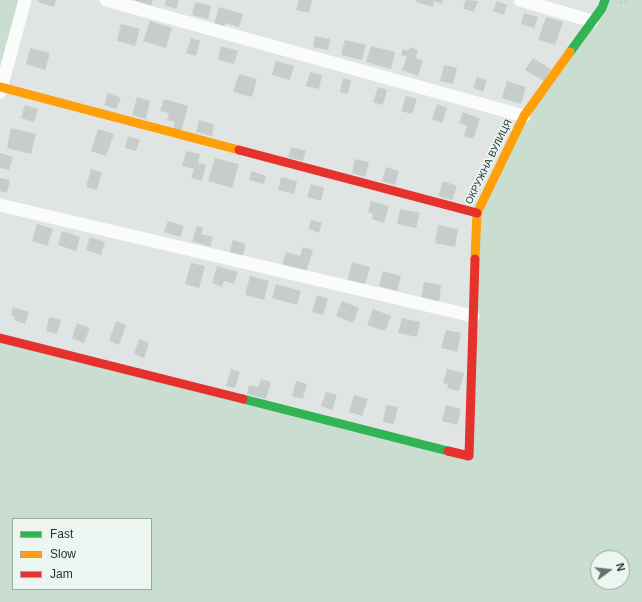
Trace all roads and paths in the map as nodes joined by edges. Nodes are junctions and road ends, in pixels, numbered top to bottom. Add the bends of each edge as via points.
1 (25, 0) edge
2 (106, 0) edge
3 (520, 0) edge
4 (605, 0) edge
5 (592, 21) junction
6 (1, 90) edge
7 (524, 116) junction
8 (0, 205) edge
9 (477, 213) junction
10 (473, 316) junction
11 (0, 338) edge

1 - 6 street
2 - 7 street
3 - 5 street
4 - 5 street, ОКРУЖНА ВУЛИЦЯ
5 - 7 street, ОКРУЖНА ВУЛИЦЯ
6 - 9 street
7 - 9 street, ОКРУЖНА ВУЛИЦЯ
8 - 10 street
9 - 10 street, ОКРУЖНА ВУЛИЦЯ
10 - 11 street, ОКРУЖНА ВУЛИЦЯ via 469,456

